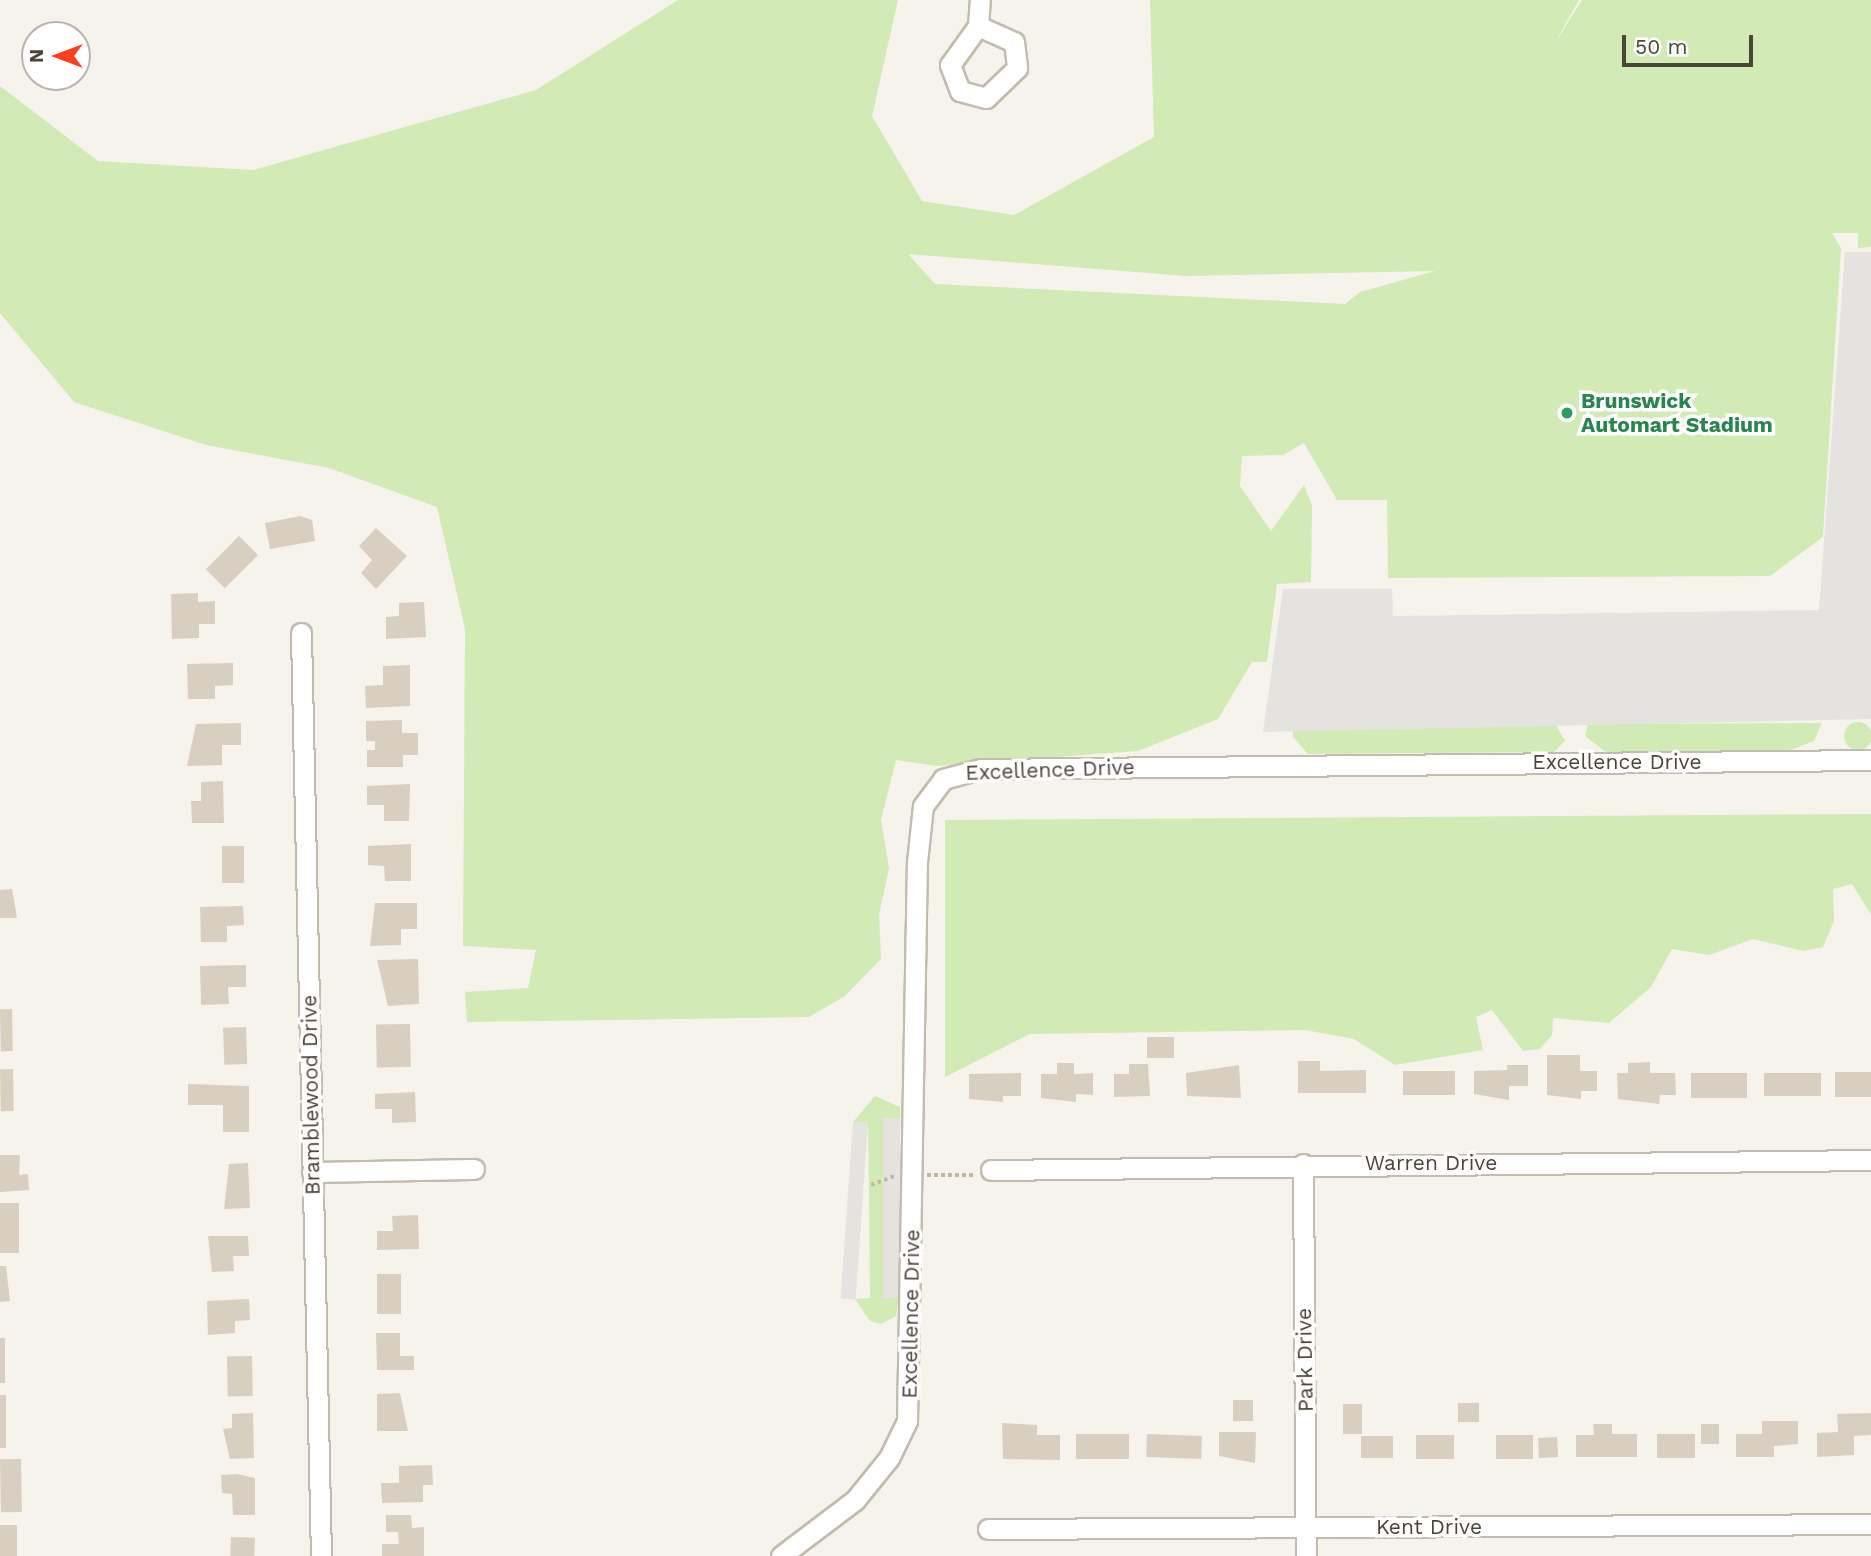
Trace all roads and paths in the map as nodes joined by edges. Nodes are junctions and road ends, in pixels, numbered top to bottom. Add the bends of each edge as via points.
1 (980, 0) edge
2 (978, 26) dead end
3 (301, 633) dead end
4 (1871, 760) edge
5 (1871, 1160) edge
6 (1303, 1164) junction
7 (474, 1170) dead end
8 (991, 1170) dead end
9 (313, 1172) junction
10 (1871, 1524) edge
11 (1306, 1528) junction
12 (988, 1529) dead end
13 (321, 1556) edge
14 (781, 1556) edge
15 (1306, 1556) edge

1 - 2 street
3 - 9 street, Bramblewood Drive
4 - 14 street, Excellence Drive via 981,769 943,779 923,806 918,842 907,1421 896,1448 855,1500
5 - 6 street, Warren Drive
6 - 8 street, Warren Drive
6 - 11 street, Park Drive
7 - 9 street
9 - 13 street, Bramblewood Drive
10 - 11 street, Kent Drive
11 - 12 street, Kent Drive
11 - 15 street, Park Drive

